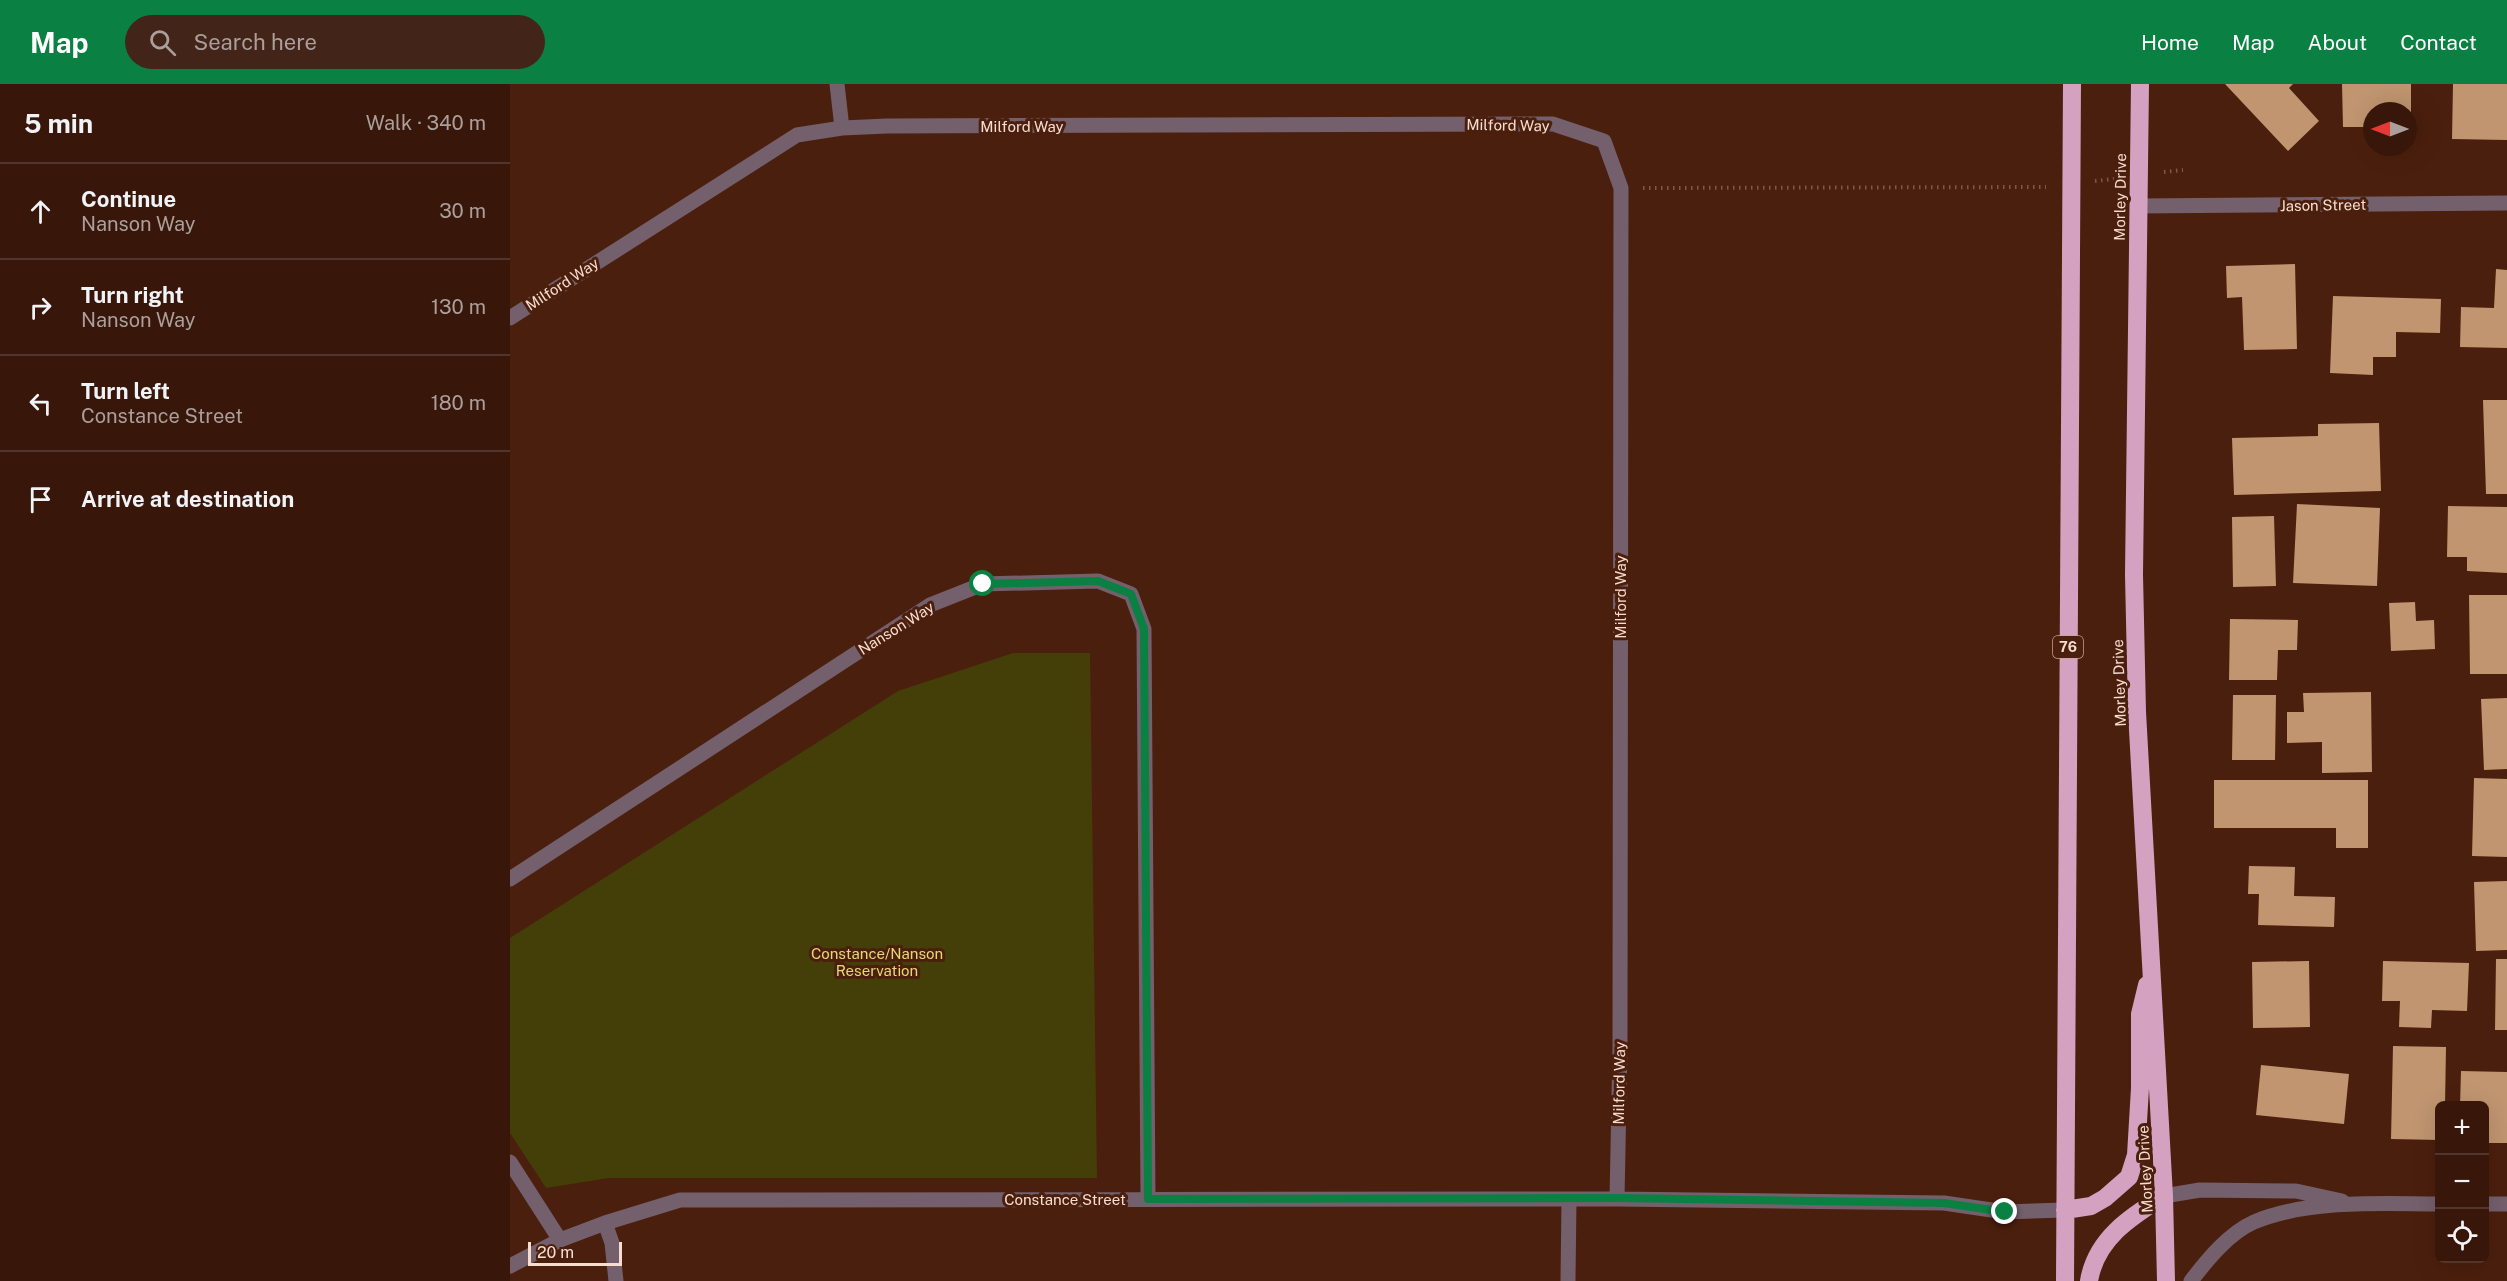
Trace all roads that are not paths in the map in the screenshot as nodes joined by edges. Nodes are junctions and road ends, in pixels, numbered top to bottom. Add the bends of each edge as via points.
1 (837, 84) edge
2 (2072, 84) edge
3 (2140, 84) edge
4 (842, 128) junction
5 (2507, 203) edge
6 (2138, 206) junction
7 (510, 318) edge
8 (510, 879) edge
9 (2152, 963) junction
10 (510, 1162) edge
11 (2164, 1196) junction
12 (1569, 1198) junction
13 (1617, 1198) junction
14 (1148, 1199) junction
15 (2354, 1204) junction
16 (2435, 1204) edge
17 (2489, 1204) edge
18 (2507, 1204) edge
19 (2065, 1210) junction
20 (605, 1223) junction
21 (560, 1240) junction
22 (510, 1266) edge
23 (616, 1281) edge
24 (1568, 1281) edge
25 (2065, 1281) edge
26 (2089, 1281) edge
27 (2166, 1281) edge
28 (2191, 1281) edge

1 - 4 street
2 - 19 highway, 76
3 - 6 highway, Morley Drive
4 - 7 street, Milford Way via 797,135
4 - 13 street, Milford Way via 1553,124 1604,141 1621,188
5 - 6 street, Jason Street
6 - 9 highway, Morley Drive via 2137,712
8 - 14 street, Nanson Way via 930,605 983,584 1098,581 1131,594 1144,629
9 - 11 highway, Morley Drive
9 - 19 highway via 2140,1014 2136,1155 2129,1177 2091,1206
10 - 21 street
11 - 15 street via 2200,1190 2296,1191
11 - 26 highway via 2132,1216 2102,1244
11 - 27 highway, Morley Drive
12 - 13 street, Constance Street
12 - 14 street, Constance Street
12 - 24 street
13 - 19 street, Constance Street via 1944,1203 2005,1212
14 - 20 street, Constance Street via 680,1200
15 - 16 street
15 - 28 street via 2286,1212 2253,1222 2235,1233
17 - 18 street
19 - 25 highway, 76
20 - 21 street, Constance Street
20 - 23 street via 612,1243
21 - 22 street, Constance Street

